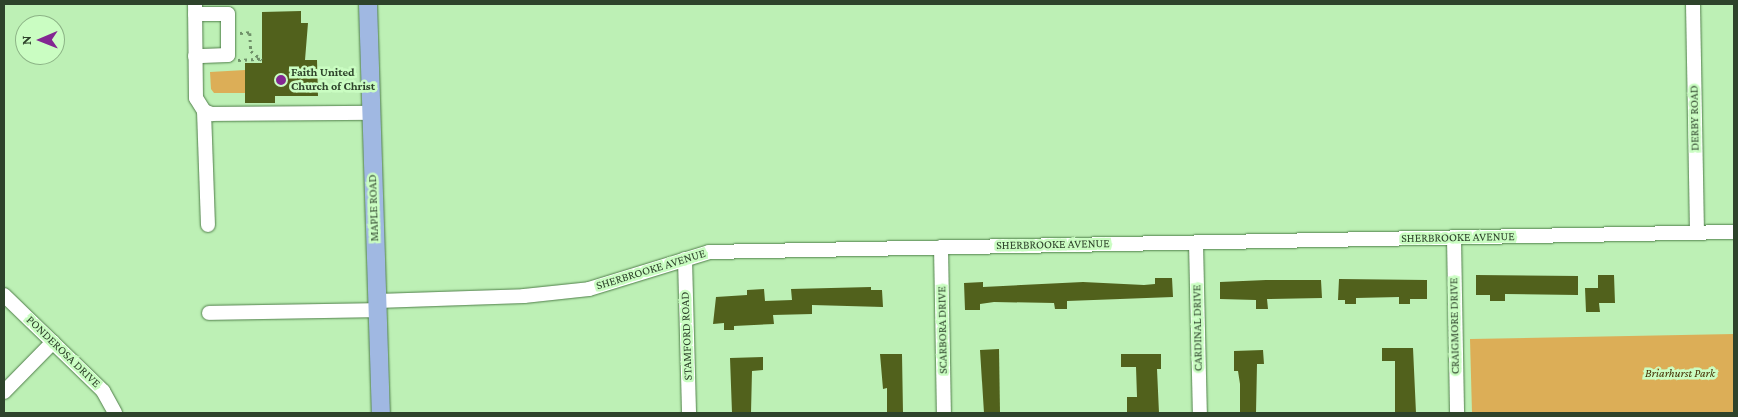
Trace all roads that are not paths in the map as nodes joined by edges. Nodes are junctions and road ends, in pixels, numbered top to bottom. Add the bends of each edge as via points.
1 (368, 4) edge
2 (1693, 4) edge
3 (195, 9) edge
4 (196, 56) junction
5 (204, 112) junction
6 (371, 113) junction
7 (208, 225) dead end
8 (1697, 232) junction
9 (1734, 232) edge
10 (1454, 238) junction
11 (1196, 243) junction
12 (941, 247) junction
13 (684, 259) junction
14 (4, 295) edge
15 (378, 305) junction
16 (209, 313) dead end
17 (53, 342) junction
18 (4, 392) edge
19 (115, 413) edge
20 (381, 413) edge
21 (689, 413) edge
22 (944, 413) edge
23 (1200, 413) edge
24 (1456, 413) edge

1 - 6 main road, MAPLE ROAD
2 - 8 street, DERBY ROAD
3 - 4 street
3 - 4 street via 228,14 228,55
4 - 5 street via 196,98
5 - 6 street
5 - 7 street
6 - 15 main road, MAPLE ROAD
8 - 9 street, SHERBROOKE AVENUE
8 - 10 street, SHERBROOKE AVENUE
10 - 11 street, SHERBROOKE AVENUE
10 - 24 street, CRAIGMORE DRIVE
11 - 12 street, SHERBROOKE AVENUE
11 - 23 street, CARDINAL DRIVE
12 - 13 street, SHERBROOKE AVENUE via 709,252
12 - 22 street, SCARBORA DRIVE
13 - 15 street, SHERBROOKE AVENUE via 646,274 589,289
13 - 21 street, STAMFORD ROAD
14 - 17 street, PONDEROSA DRIVE
15 - 16 street, SHERBROOKE AVENUE
15 - 20 main road, MAPLE ROAD
17 - 18 street
17 - 19 street, PONDEROSA DRIVE via 103,391

